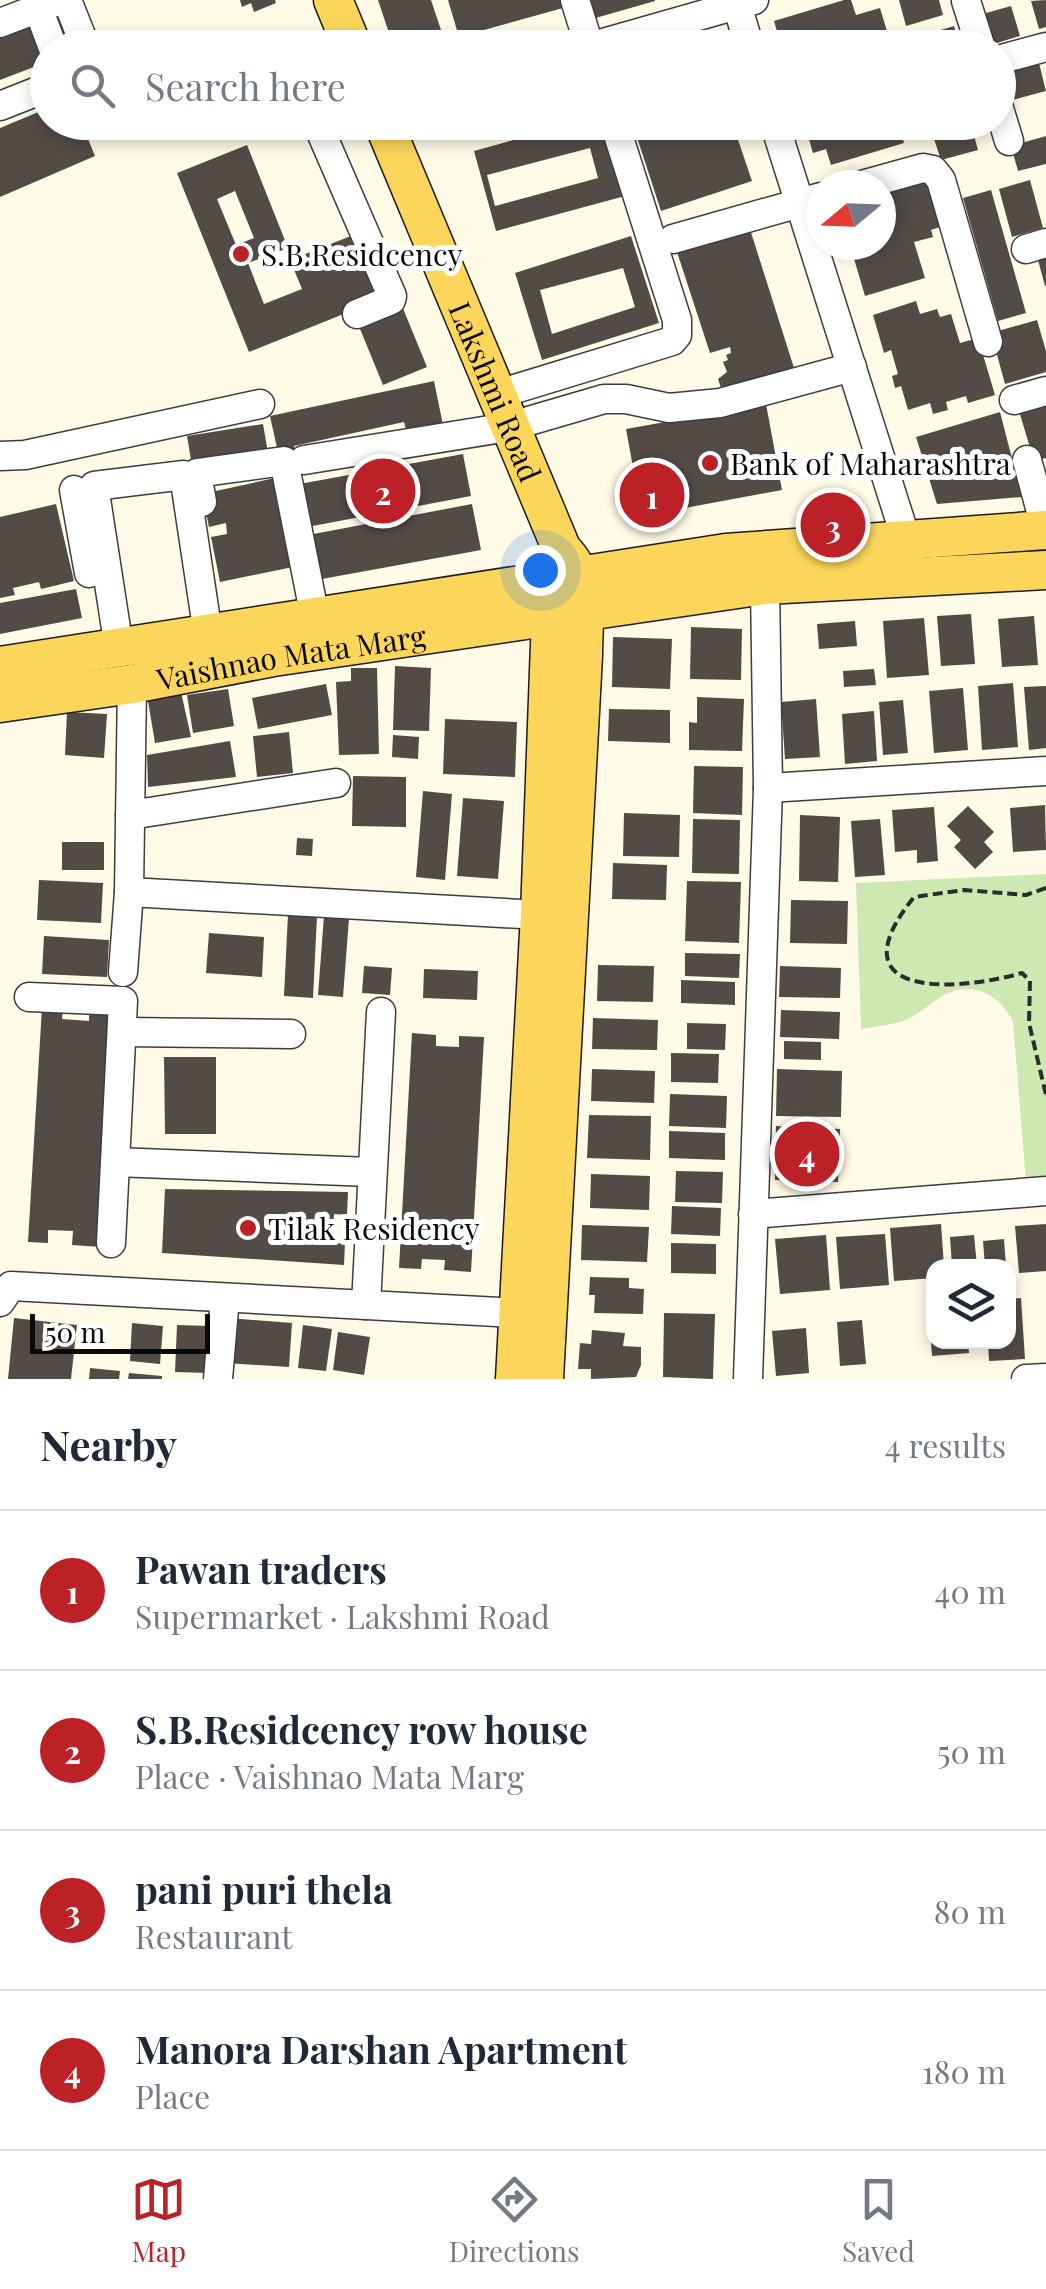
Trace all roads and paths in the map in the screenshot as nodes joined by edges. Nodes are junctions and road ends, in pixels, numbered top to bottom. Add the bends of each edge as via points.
1 (333, 0) edge
2 (575, 0) edge
3 (966, 1) edge
4 (49, 2) edge
5 (745, 3) edge
6 (670, 11) edge
7 (0, 12) edge
8 (0, 23) edge
9 (52, 30) edge
10 (72, 30) edge
11 (345, 30) edge
12 (584, 30) edge
13 (627, 30) edge
14 (748, 30) edge
15 (975, 30) edge
16 (1046, 46) edge
17 (1016, 55) edge
18 (30, 77) edge
19 (0, 88) edge
20 (30, 94) edge
21 (0, 106) edge
22 (324, 140) edge
23 (390, 140) edge
24 (620, 140) edge
25 (782, 140) edge
26 (896, 176) edge
27 (806, 191) edge
28 (806, 201) edge
29 (674, 239) dead end
30 (825, 260) edge
31 (357, 314) dead end
32 (988, 342) dead end
33 (852, 367) junction
34 (1046, 391) edge
35 (1014, 400) dead end
36 (260, 404) dead end
37 (502, 411) junction
38 (0, 456) edge
39 (304, 460) dead end
40 (1026, 460) dead end
41 (74, 490) dead end
42 (1046, 530) edge
43 (906, 539) junction
44 (1046, 570) edge
45 (566, 586) junction
46 (765, 586) junction
47 (315, 617) junction
48 (216, 633) junction
49 (111, 649) junction
50 (0, 666) edge
51 (132, 684) junction
52 (0, 704) edge
53 (1046, 771) edge
54 (336, 784) dead end
55 (768, 788) junction
56 (130, 815) junction
57 (1046, 888) edge
58 (129, 892) junction
59 (554, 916) junction
60 (123, 972) dead end
61 (29, 998) dead end
62 (382, 1012) dead end
63 (122, 1032) junction
64 (291, 1034) dead end
65 (1046, 1095) edge
66 (115, 1162) junction
67 (371, 1172) junction
68 (1046, 1191) edge
69 (752, 1214) junction
70 (112, 1242) dead end
71 (225, 1298) junction
72 (0, 1302) edge
73 (366, 1305) junction
74 (533, 1314) junction
75 (1046, 1378) edge
76 (218, 1379) edge
77 (516, 1379) edge
78 (544, 1379) edge
79 (748, 1379) edge
80 (1026, 1379) edge

1 - 11 main road
2 - 12 street
3 - 15 street
4 - 7 street
4 - 8 street
4 - 9 street
4 - 10 street
5 - 6 street
5 - 14 street
6 - 13 street
16 - 17 street
18 - 19 street
20 - 21 street
22 - 31 street via 392,296
23 - 37 main road, Lakshmi Road
24 - 37 street via 677,335
25 - 27 street
26 - 32 street via 923,168 941,180
28 - 29 street
30 - 33 street
33 - 37 street via 720,404 669,408 604,398
33 - 43 street
34 - 35 street
36 - 38 street
37 - 39 street
37 - 45 main road, Lakshmi Road
40 - 42 street
41 - 49 street
42 - 43 main road
43 - 45 main road via 726,553
44 - 46 main road
45 - 46 main road
45 - 47 main road, Vaishnao Mata Marg
45 - 51 main road, Vaishnao Mata Marg
45 - 59 main road
46 - 55 street
47 - 48 main road, Vaishnao Mata Marg
47 - 48 street via 284,461 197,473
48 - 49 main road, Vaishnao Mata Marg
48 - 49 street via 184,474 94,486
49 - 50 main road, Vaishnao Mata Marg
51 - 52 main road, Vaishnao Mata Marg
51 - 56 street
53 - 55 street
54 - 56 street
55 - 69 street
56 - 58 street
57 - 65 path via 1026,895 964,890 914,896 890,932 888,956 895,973 932,986 1022,973 1030,981 1029,1023
58 - 59 street
58 - 60 street
59 - 74 main road
61 - 63 street via 123,1001
62 - 67 street
63 - 64 street
63 - 66 street
66 - 67 street
66 - 70 street
67 - 73 street
68 - 69 street
69 - 79 street
71 - 72 street via 11,1286
71 - 73 street
71 - 76 street
73 - 74 street
74 - 77 main road
74 - 78 main road
75 - 80 street

